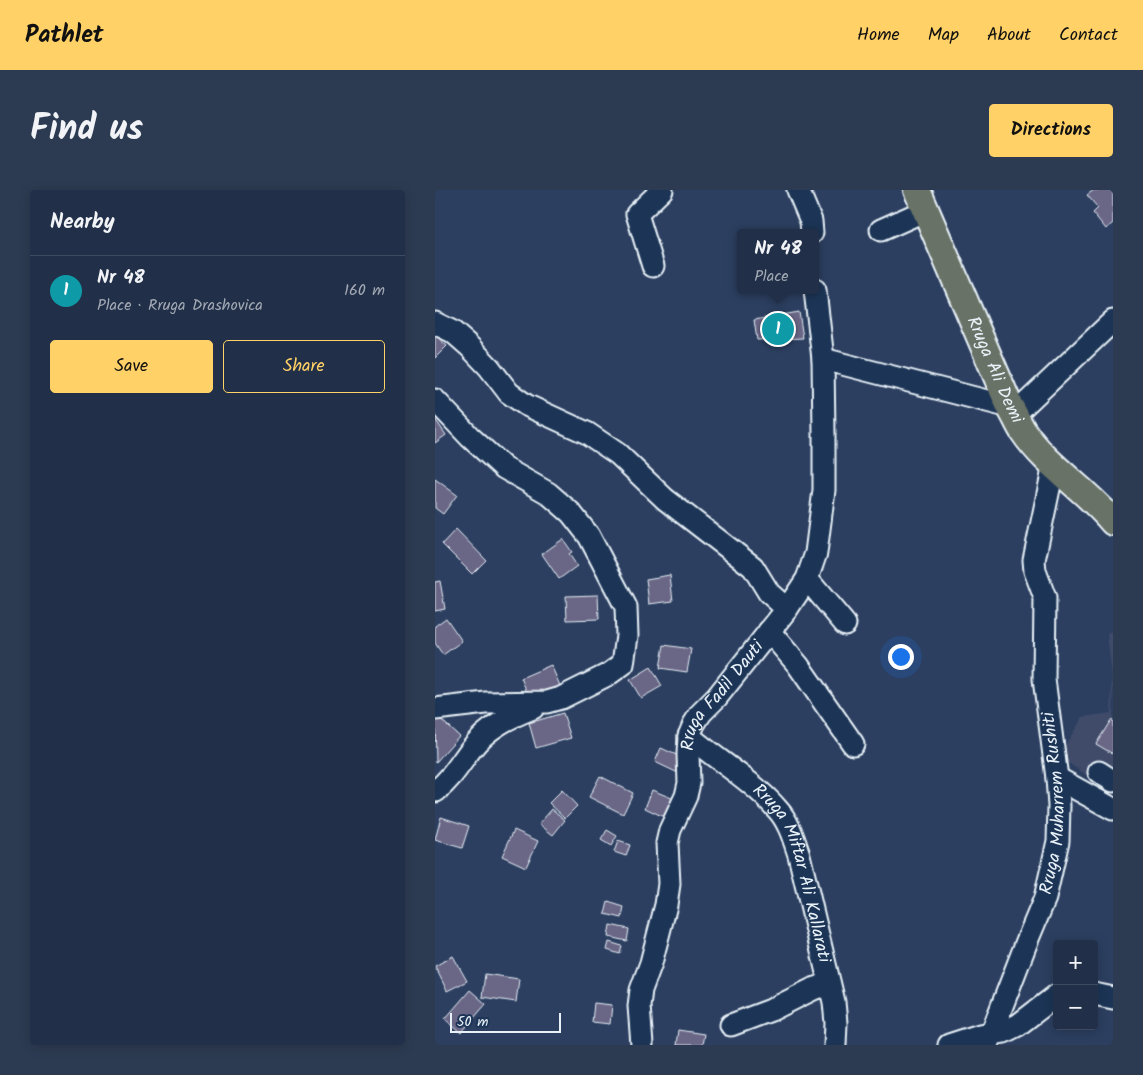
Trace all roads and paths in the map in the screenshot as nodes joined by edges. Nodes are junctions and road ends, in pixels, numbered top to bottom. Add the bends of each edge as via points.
1 (662, 190) edge
2 (798, 190) edge
3 (922, 200) edge
4 (811, 229) edge
5 (881, 230) dead end
6 (653, 266) dead end
7 (815, 294) edge
8 (1113, 321) edge
9 (435, 323) edge
10 (823, 359) junction
11 (435, 400) edge
12 (1013, 411) junction
13 (1054, 465) junction
14 (1113, 522) edge
15 (807, 579) junction
16 (787, 609) junction
17 (845, 624) dead end
18 (769, 632) junction
19 (547, 702) junction
20 (435, 709) edge
21 (689, 736) junction
22 (853, 744) dead end
23 (1057, 778) junction
24 (436, 791) dead end
25 (1113, 809) edge
26 (829, 984) junction
27 (1098, 995) edge
28 (1053, 998) edge
29 (1113, 998) edge
30 (731, 1025) dead end
31 (986, 1042) edge
32 (642, 1045) edge
33 (835, 1045) edge
34 (949, 1045) edge

1 - 6 street via 637,214
2 - 4 street via 811,221
3 - 5 street
3 - 12 main road, Rruga Ali Demi
7 - 10 street, Rruga Fadil Dauti
8 - 12 street
9 - 16 street via 453,332 469,346 509,393 526,405 587,433 618,454 665,499 753,566 769,593
10 - 12 street
10 - 15 street, Rruga Fadil Dauti via 824,490 816,553
11 - 19 street via 504,468 548,493 571,512 589,536 626,607 627,636 623,664 609,674
12 - 13 main road, Rruga Ali Demi via 1024,432
13 - 14 main road, Rruga Ali Demi
13 - 23 street, Rruga Muharrem Rushiti via 1034,560 1045,598 1044,679
15 - 16 street, Rruga Fadil Dauti
15 - 17 street
16 - 18 street, Rruga Fadil Dauti
18 - 21 street, Rruga Fadil Dauti via 701,713
18 - 22 street via 798,664
19 - 20 street via 486,703
19 - 24 street via 506,718 487,732 471,748 449,781
21 - 26 street, Rruga Miftar Ali Kallarati via 759,792 779,811 791,832
21 - 32 street, Rruga Fadil Dauti via 689,783 667,843 669,884 666,905 641,990
23 - 25 street
23 - 31 street, Rruga Muharrem Rushiti via 1058,841 1045,898
26 - 30 street
26 - 33 street, Rruga Miftar Ali Kallarati via 836,1023
27 - 29 street
28 - 31 street via 1018,1025
31 - 34 street via 980,1035

